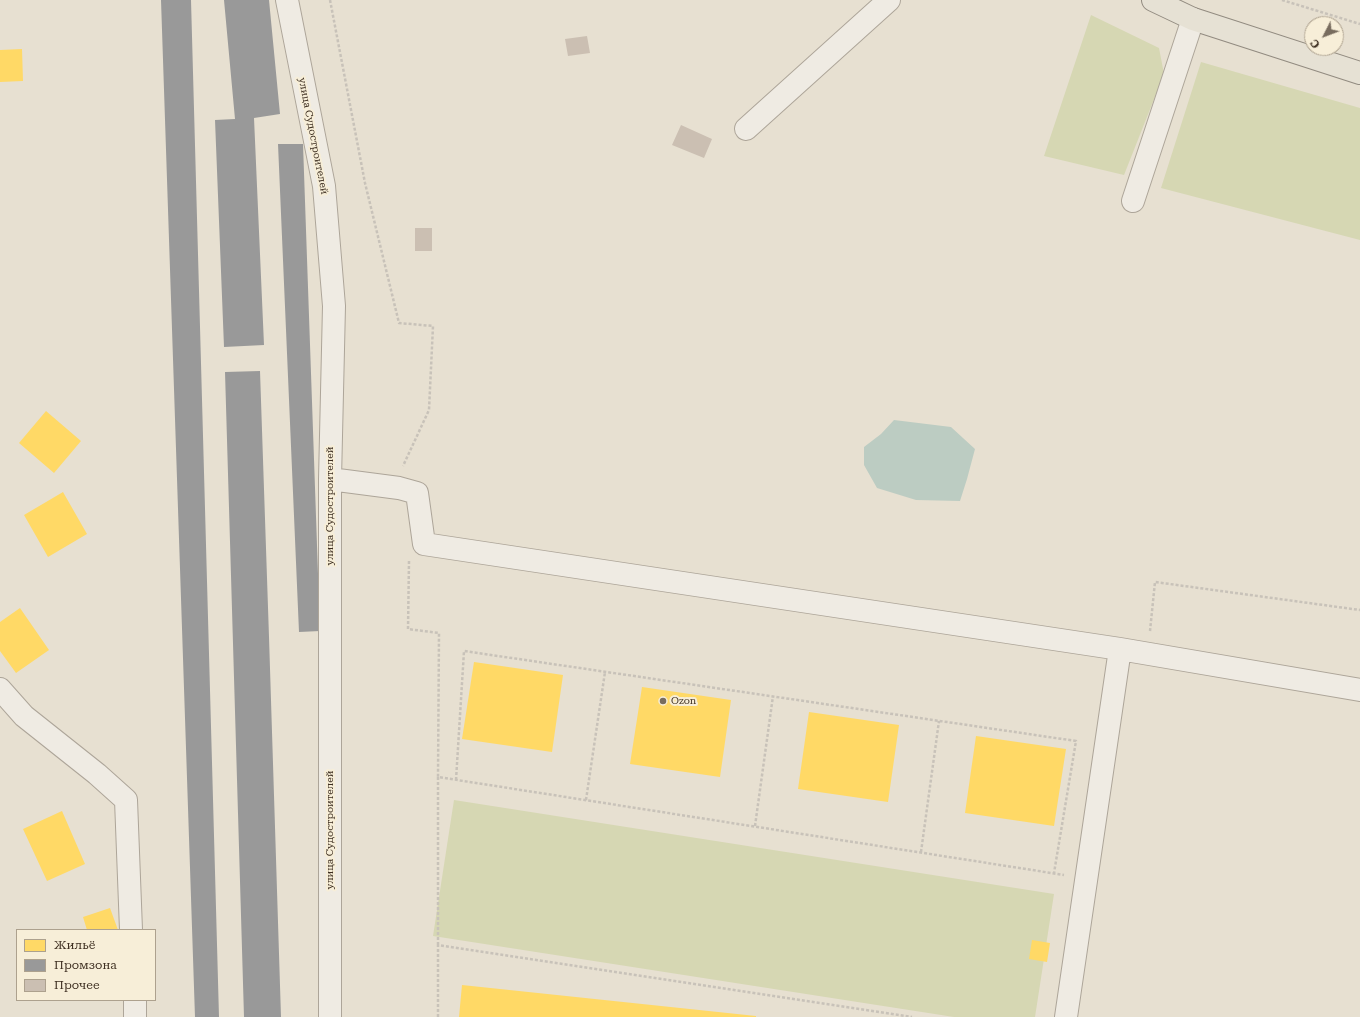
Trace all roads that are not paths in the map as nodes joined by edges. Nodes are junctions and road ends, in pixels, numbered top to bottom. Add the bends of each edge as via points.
1 (287, 0) edge
2 (889, 0) edge
3 (1153, 0) edge
4 (1193, 20) junction
5 (1360, 73) edge
6 (746, 129) dead end
7 (1133, 201) dead end
8 (330, 479) junction
9 (1120, 649) junction
10 (0, 689) edge
11 (1360, 690) edge
12 (132, 929) edge
13 (134, 1001) edge
14 (135, 1017) edge
15 (330, 1017) edge
16 (1066, 1017) edge

1 - 8 street, улица Судостроителей via 324,186 334,306
2 - 6 street
3 - 4 main road
4 - 5 main road
4 - 7 street
8 - 9 street via 399,488 417,493 424,544
8 - 15 street, улица Судостроителей
9 - 11 street
9 - 16 street
10 - 12 street via 24,716 126,800
13 - 14 street

